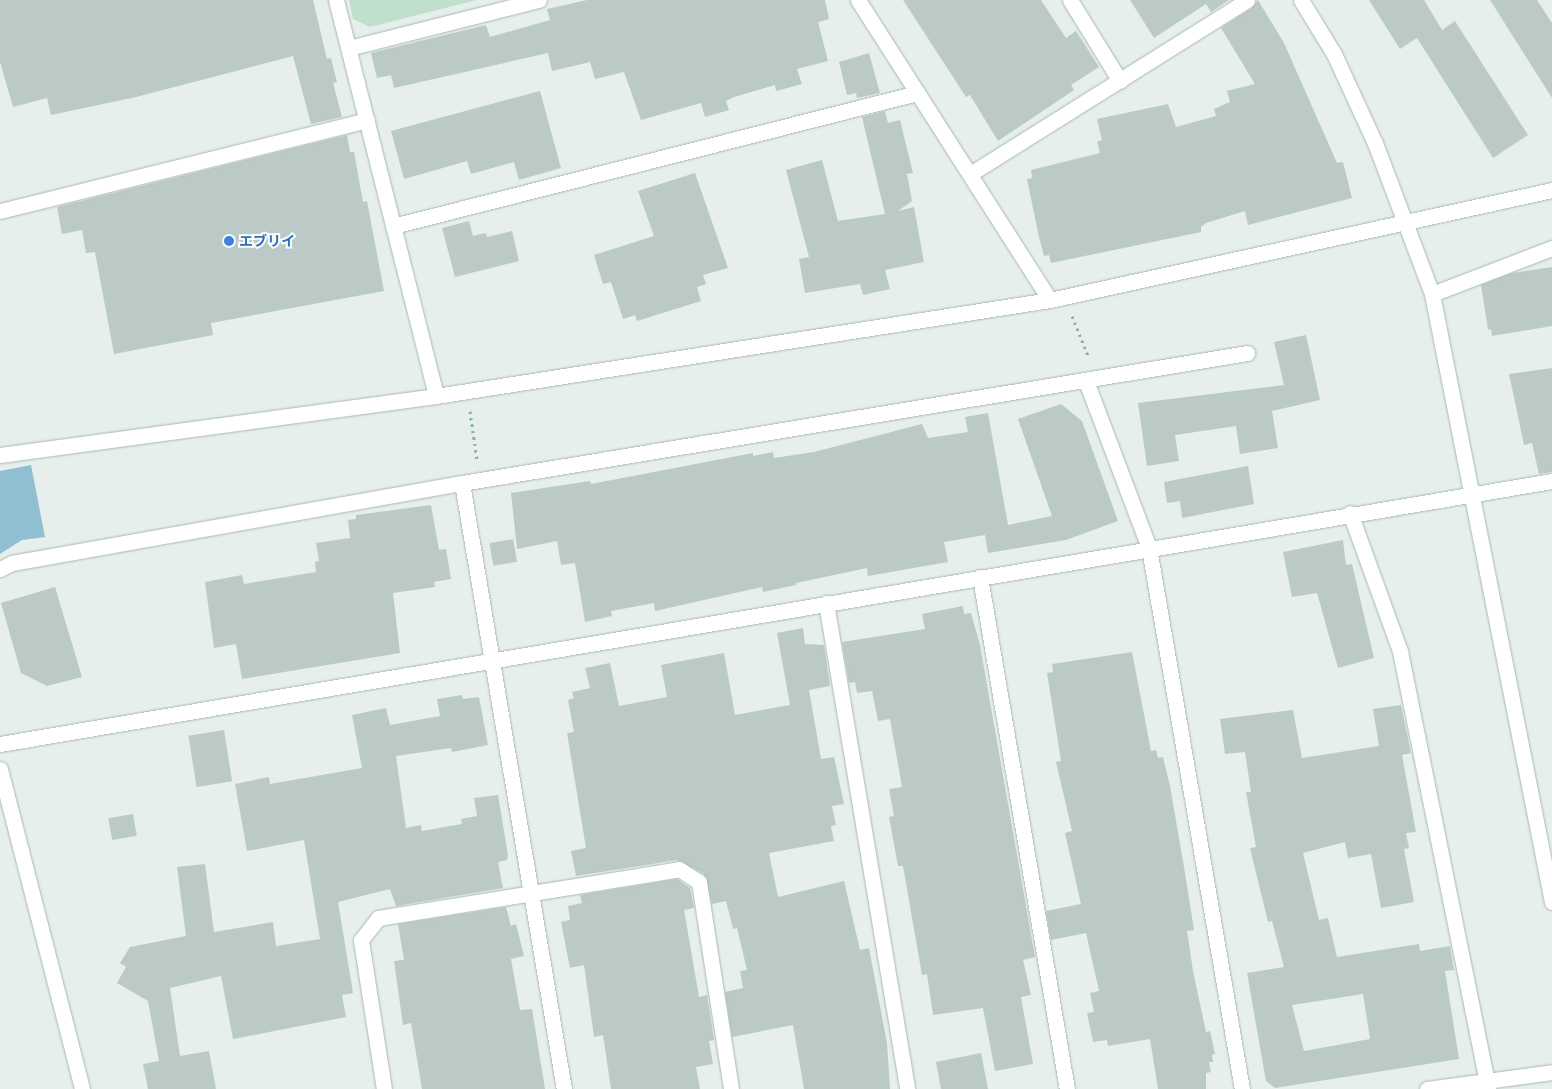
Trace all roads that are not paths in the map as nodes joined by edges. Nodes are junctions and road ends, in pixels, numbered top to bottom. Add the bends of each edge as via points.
1 (336, 0) edge
2 (540, 0) edge
3 (858, 0) edge
4 (1070, 0) edge
5 (1247, 0) edge
6 (1301, 0) edge
7 (349, 48) junction
8 (1120, 81) junction
9 (917, 93) junction
10 (367, 120) junction
11 (970, 174) junction
12 (1552, 190) edge
13 (0, 212) edge
14 (1403, 221) junction
15 (393, 226) junction
16 (1552, 248) edge
17 (1432, 294) junction
18 (1057, 298) junction
19 (1247, 353) dead end
20 (1092, 380) junction
21 (436, 396) junction
22 (0, 455) edge
23 (1552, 481) edge
24 (462, 482) junction
25 (1473, 496) junction
26 (1350, 513) junction
27 (1149, 548) junction
28 (0, 569) edge
29 (980, 577) junction
30 (826, 603) junction
31 (492, 660) junction
32 (0, 744) edge
33 (0, 769) edge
34 (531, 893) junction
35 (1552, 902) edge
36 (1552, 1072) edge
37 (1487, 1084) edge
38 (82, 1089) edge
39 (384, 1089) edge
40 (564, 1089) edge
41 (731, 1089) edge
42 (907, 1089) edge
43 (1067, 1089) edge
44 (1242, 1089) edge
45 (1428, 1089) edge

1 - 7 street
2 - 7 street
3 - 9 street
4 - 8 street
5 - 8 street
6 - 14 street via 1338,63 1375,144
7 - 10 street
8 - 11 street
9 - 11 street
9 - 15 street
10 - 13 street
10 - 15 street
11 - 18 street
12 - 14 street
14 - 17 street
14 - 18 street
15 - 21 street
16 - 17 street
17 - 25 street
18 - 21 street
19 - 20 street
20 - 24 street
20 - 27 street
21 - 22 street
23 - 25 street
24 - 28 street via 12,563
24 - 31 street
25 - 26 street
25 - 35 street
26 - 27 street
26 - 37 street via 1400,651
27 - 29 street
27 - 44 street
29 - 30 street
29 - 43 street
30 - 31 street
30 - 42 street
31 - 32 street
31 - 34 street
33 - 38 street
34 - 39 street via 378,918 361,940
34 - 40 street
34 - 41 street via 679,868 699,882
36 - 37 street
37 - 45 street

